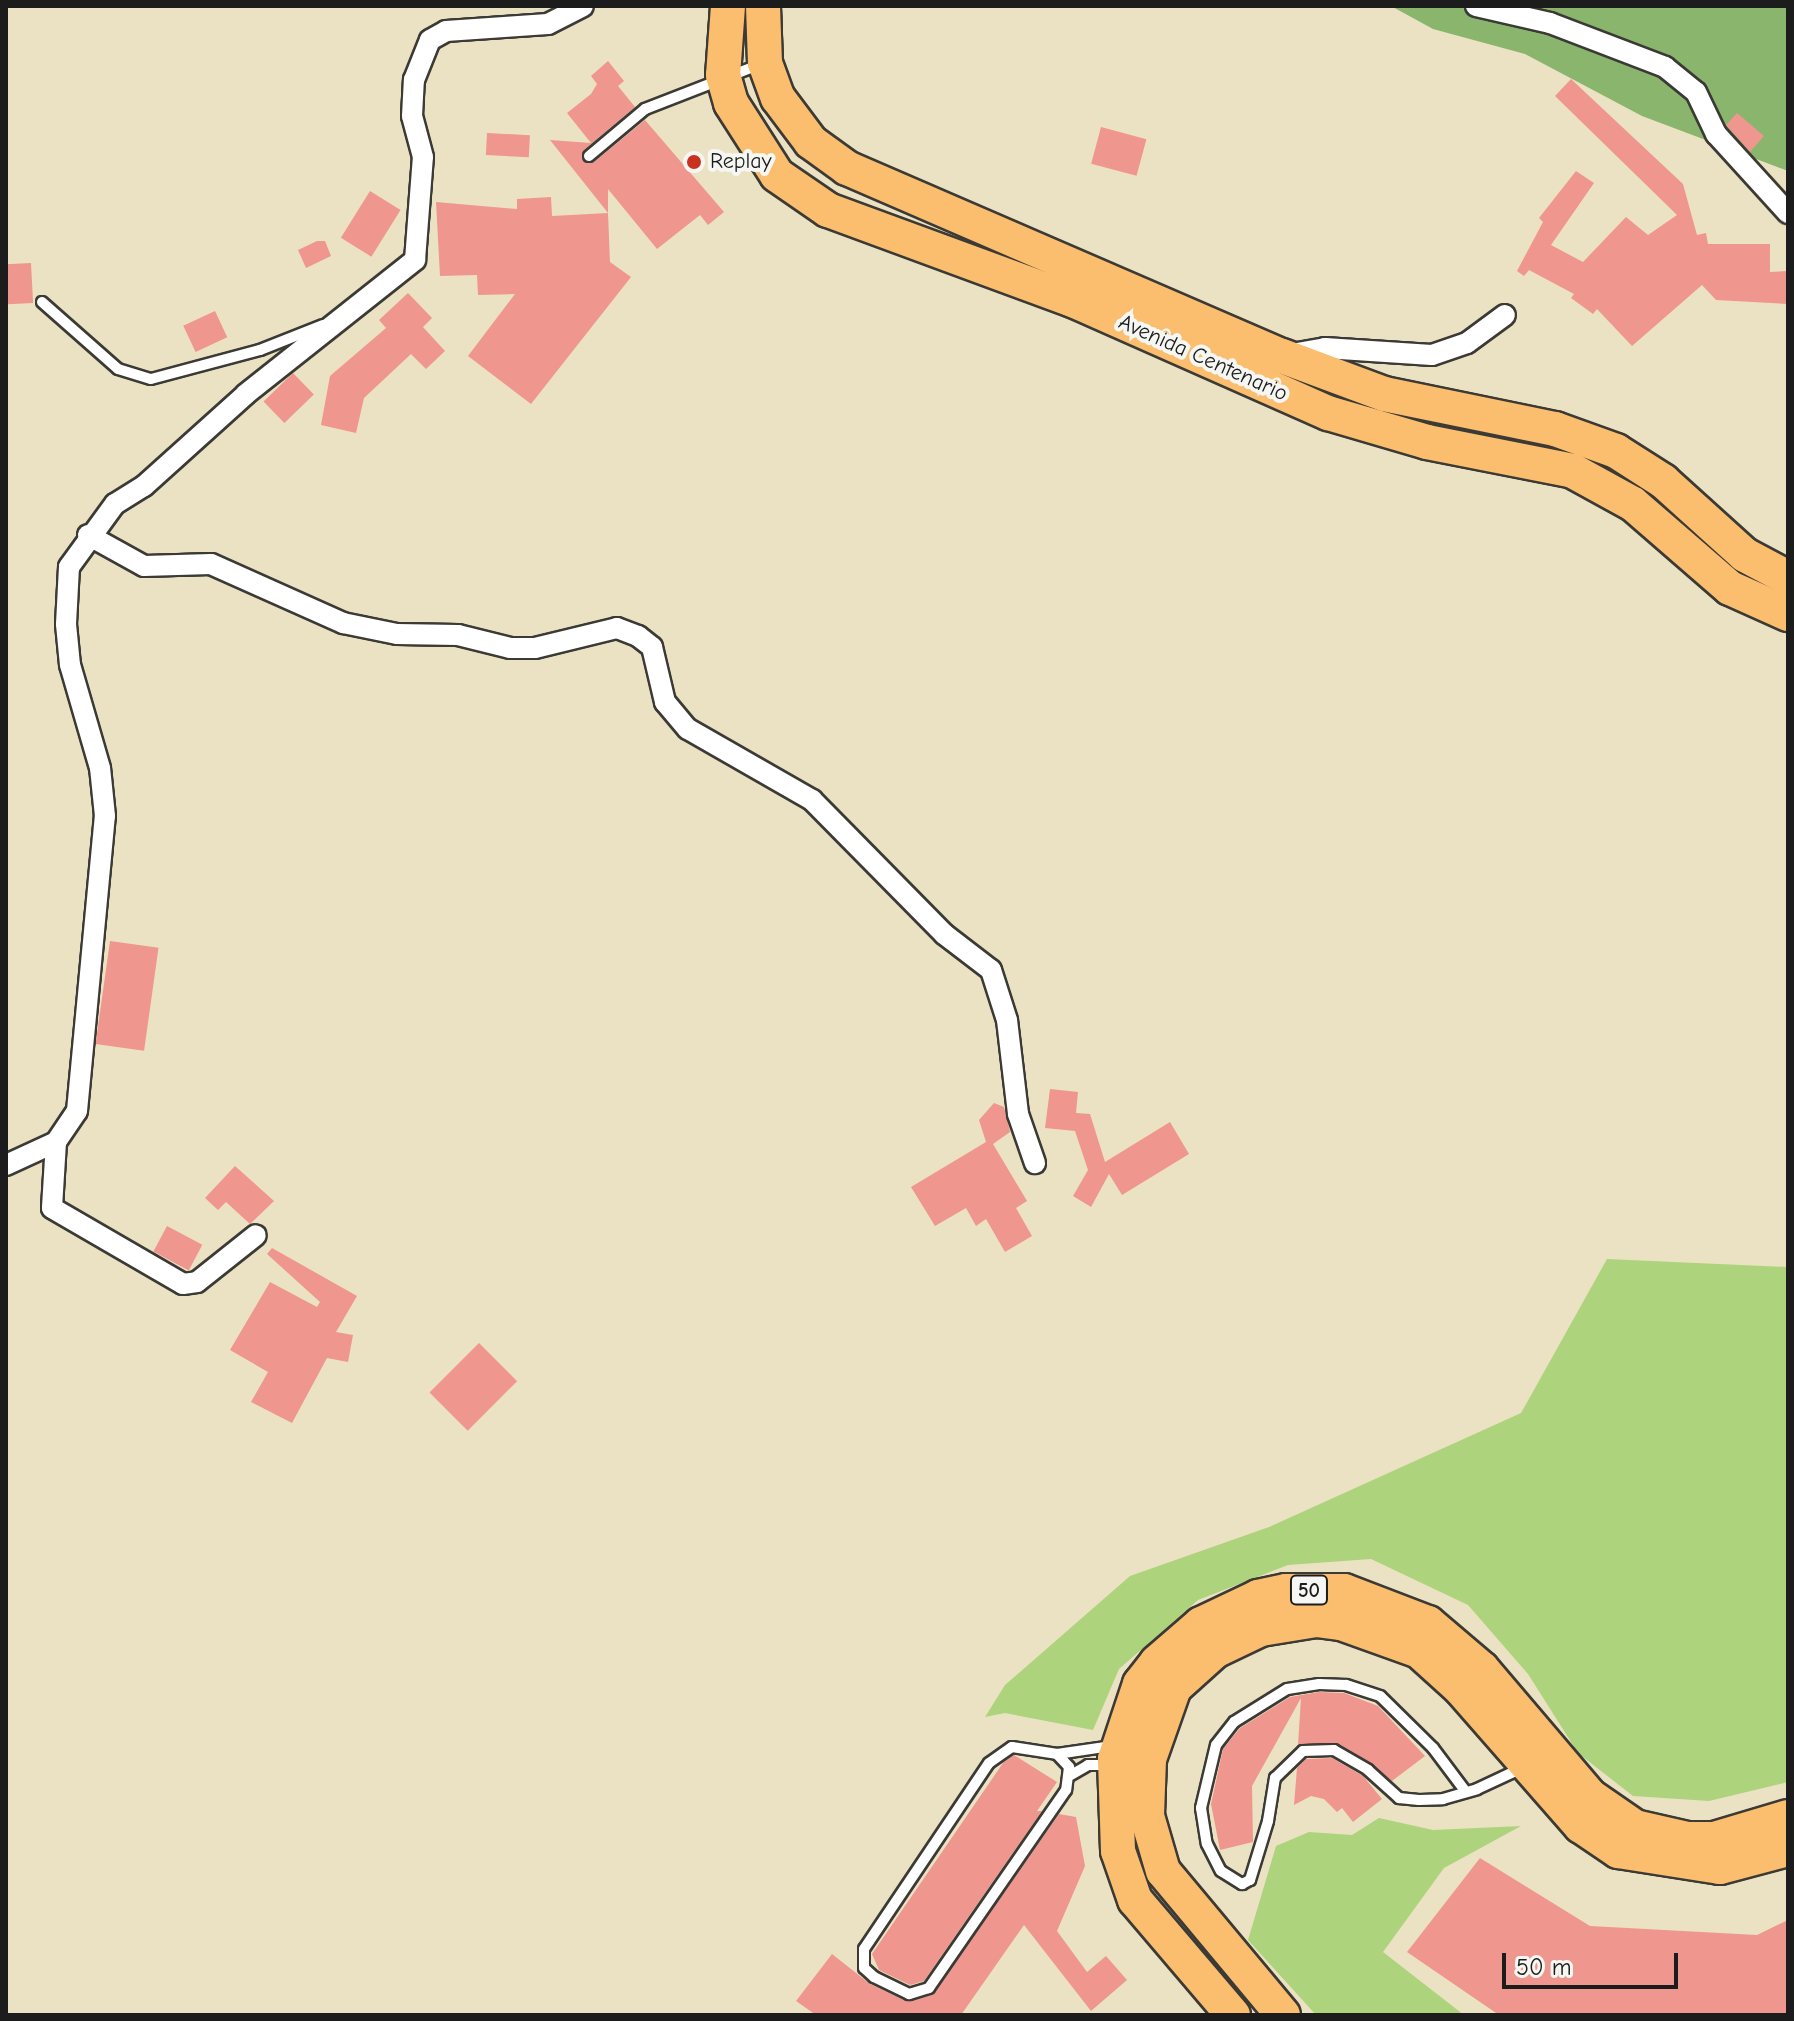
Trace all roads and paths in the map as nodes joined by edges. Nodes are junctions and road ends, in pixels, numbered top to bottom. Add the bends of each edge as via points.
1 (583, 6) edge
2 (728, 6) edge
3 (763, 6) edge
4 (1476, 6) edge
5 (765, 63) junction
6 (723, 75) junction
7 (589, 156) dead end
8 (1788, 213) edge
9 (42, 302) dead end
10 (350, 313) junction
11 (1505, 315) dead end
12 (1282, 356) junction
13 (88, 535) junction
14 (1788, 578) edge
15 (1788, 614) edge
16 (56, 1142) junction
17 (1035, 1163) dead end
18 (6, 1165) edge
19 (256, 1235) dead end
20 (1057, 1754) junction
21 (1116, 1756) junction
22 (1525, 1766) junction
23 (1071, 1775) junction
24 (1466, 1792) junction
25 (1788, 1817) edge
26 (1788, 1849) edge
27 (1233, 2015) edge
28 (1283, 2015) edge

1 - 10 street via 548,24 446,31 430,40 414,80 412,116 423,157 415,260
2 - 6 main road, Avenida Centenario
3 - 5 main road, Avenida Centenario
4 - 8 street via 1550,23 1665,67 1696,92 1723,144
5 - 6 lane
5 - 12 main road, Avenida Centenario via 792,120 847,168
6 - 7 lane via 645,109
6 - 15 main road, Avenida Centenario via 731,103 762,157 800,194 828,210 1073,300 1328,413 1427,442 1573,471 1633,504 1730,588
9 - 10 lane via 118,369 151,379 260,350
10 - 13 street via 246,394 144,486 115,504
11 - 12 street via 1467,343 1432,355 1325,348
12 - 14 main road, Avenida Centenario via 1384,394 1555,429 1616,451 1663,481 1745,555
13 - 16 street via 69,567 66,624 70,665 100,768 105,816 77,1111
13 - 17 street via 144,566 211,564 343,623 397,634 458,635 510,648 535,648 617,628 638,636 652,647 665,702 688,729 812,800 944,934 991,970 1007,1020 1018,1114
16 - 18 street
16 - 19 street via 48,1198 52,1208 183,1284 197,1282
20 - 21 lane
20 - 23 lane
20 - 23 lane via 1012,1747 995,1755 864,1949 868,1974 909,1994 929,1988 1066,1790
21 - 23 lane
21 - 25 main road, 50 via 1140,1684 1201,1624 1258,1597 1286,1591 1344,1591 1401,1610 1456,1644 1590,1796 1635,1827 1687,1839 1714,1839
21 - 27 main road, 50 via 1118,1851 1135,1900
22 - 24 lane
22 - 26 main road, 50 via 1581,1826 1618,1851 1640,1858 1720,1867
22 - 28 main road, 50 via 1440,1667 1419,1651 1367,1629 1316,1620 1289,1622 1237,1639 1193,1668 1174,1688 1149,1759 1151,1844 1181,1898
24 - 24 lane via 1443,1799 1399,1798 1352,1758 1334,1750 1303,1751 1275,1778 1250,1880 1242,1884 1221,1871 1207,1844 1201,1808 1216,1745 1234,1722 1287,1689 1319,1684 1346,1685 1380,1696 1433,1748

